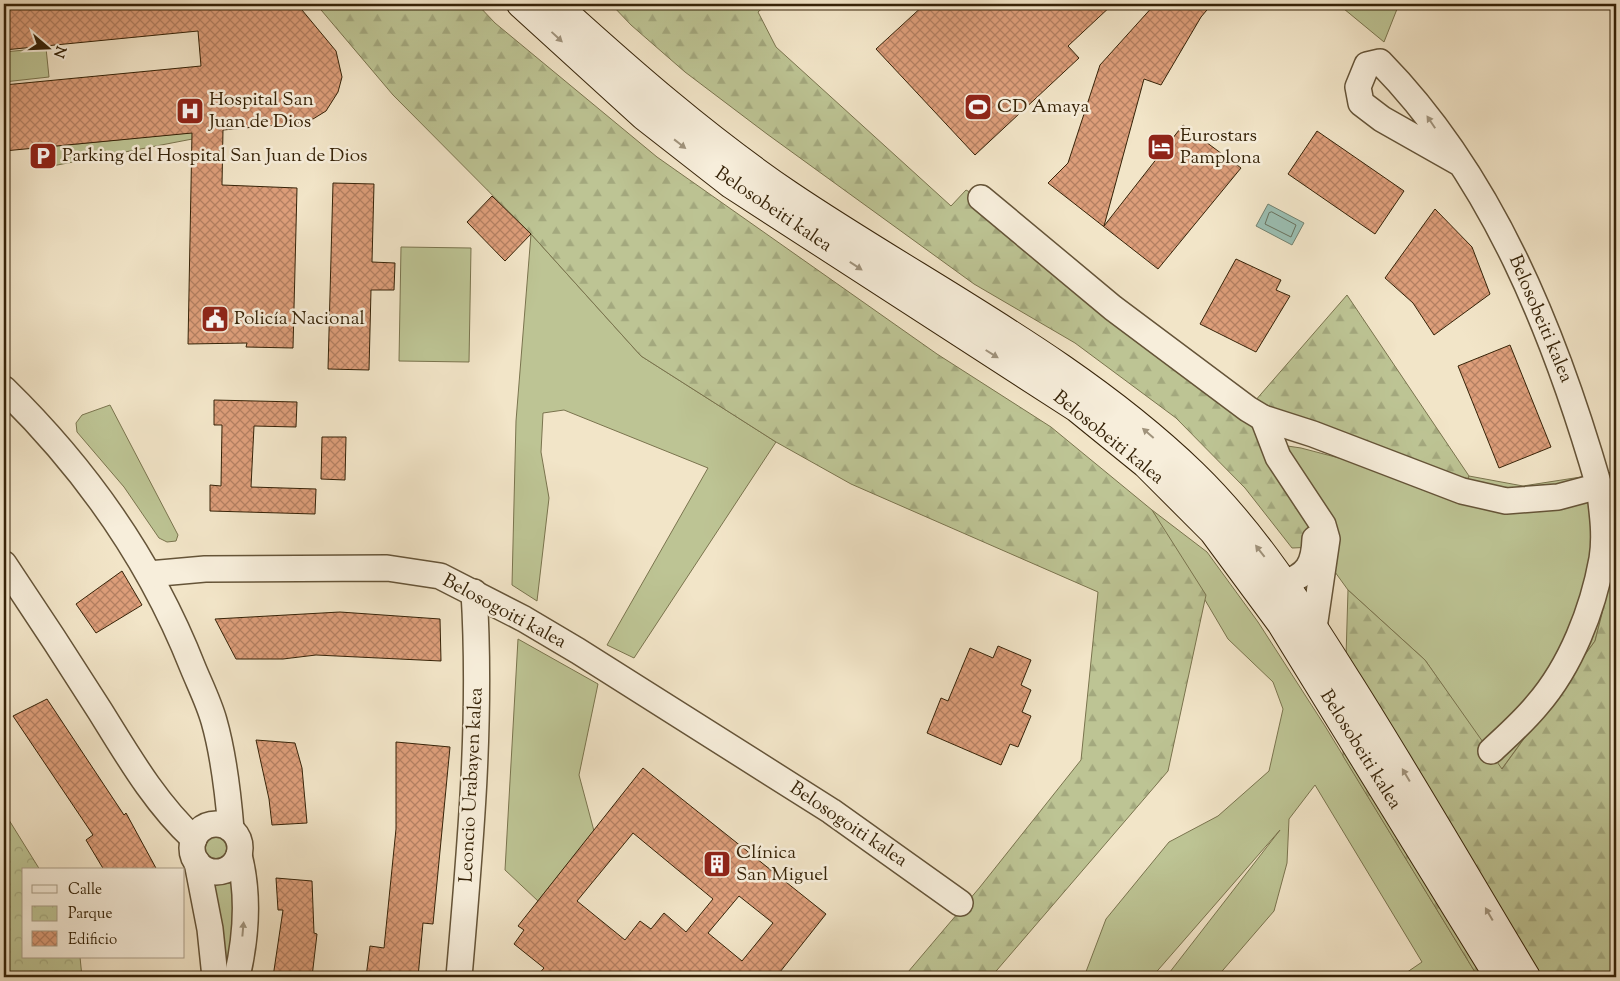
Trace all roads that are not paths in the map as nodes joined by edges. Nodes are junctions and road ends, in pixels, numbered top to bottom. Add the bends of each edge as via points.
1 (521, 4) edge
2 (555, 4) edge
3 (1458, 162) dead end
4 (982, 198) dead end
5 (4, 388) edge
6 (1263, 418) junction
7 (1599, 486) junction
8 (4, 564) edge
9 (150, 574) junction
10 (1284, 583) junction
11 (474, 592) junction
12 (1314, 628) junction
13 (1491, 751) dead end
14 (232, 829) junction
15 (196, 851) junction
16 (240, 855) junction
17 (960, 903) dead end
18 (1509, 971) edge
19 (215, 977) edge
20 (237, 977) edge
21 (459, 977) edge

1 -> 18 main road, Belosobeiti kalea via 644,116 731,184 1076,408 1146,464 1213,531 1281,623
10 -> 2 main road, Belosobeiti kalea via 1236,521 1195,476 1128,416 1092,388 736,158 642,83
3 - 7 street, Belosobeiti kalea via 1507,241 1564,374
4 - 6 street via 1113,308
5 - 9 street via 69,457 112,514
6 - 7 street via 1462,490 1506,502 1558,497
6 - 10 street via 1264,447 1316,537 1313,560 1307,570 1300,578
6 - 12 street via 1278,456 1323,525 1327,539
7 - 13 street, Belosobeiti kalea via 1603,517 1602,558 1577,639 1560,674 1538,704
8 - 15 street via 142,779
9 - 11 street, Belosogoiti kalea via 205,569 387,568 440,576
9 - 14 street via 178,630 214,720
10 - 12 main road, Belosobeiti kalea
11 - 17 street, Belosogoiti kalea via 578,652 831,811
11 - 21 street, Leoncio Urabayen kalea via 478,650 473,817
18 -> 12 main road, Belosobeiti kalea via 1400,764
14 - 15 street via 210,824 200,830
14 - 16 street via 240,842
15 - 16 street via 206,869 218,872 231,866
15 - 19 street
20 -> 16 street via 244,922 245,878

